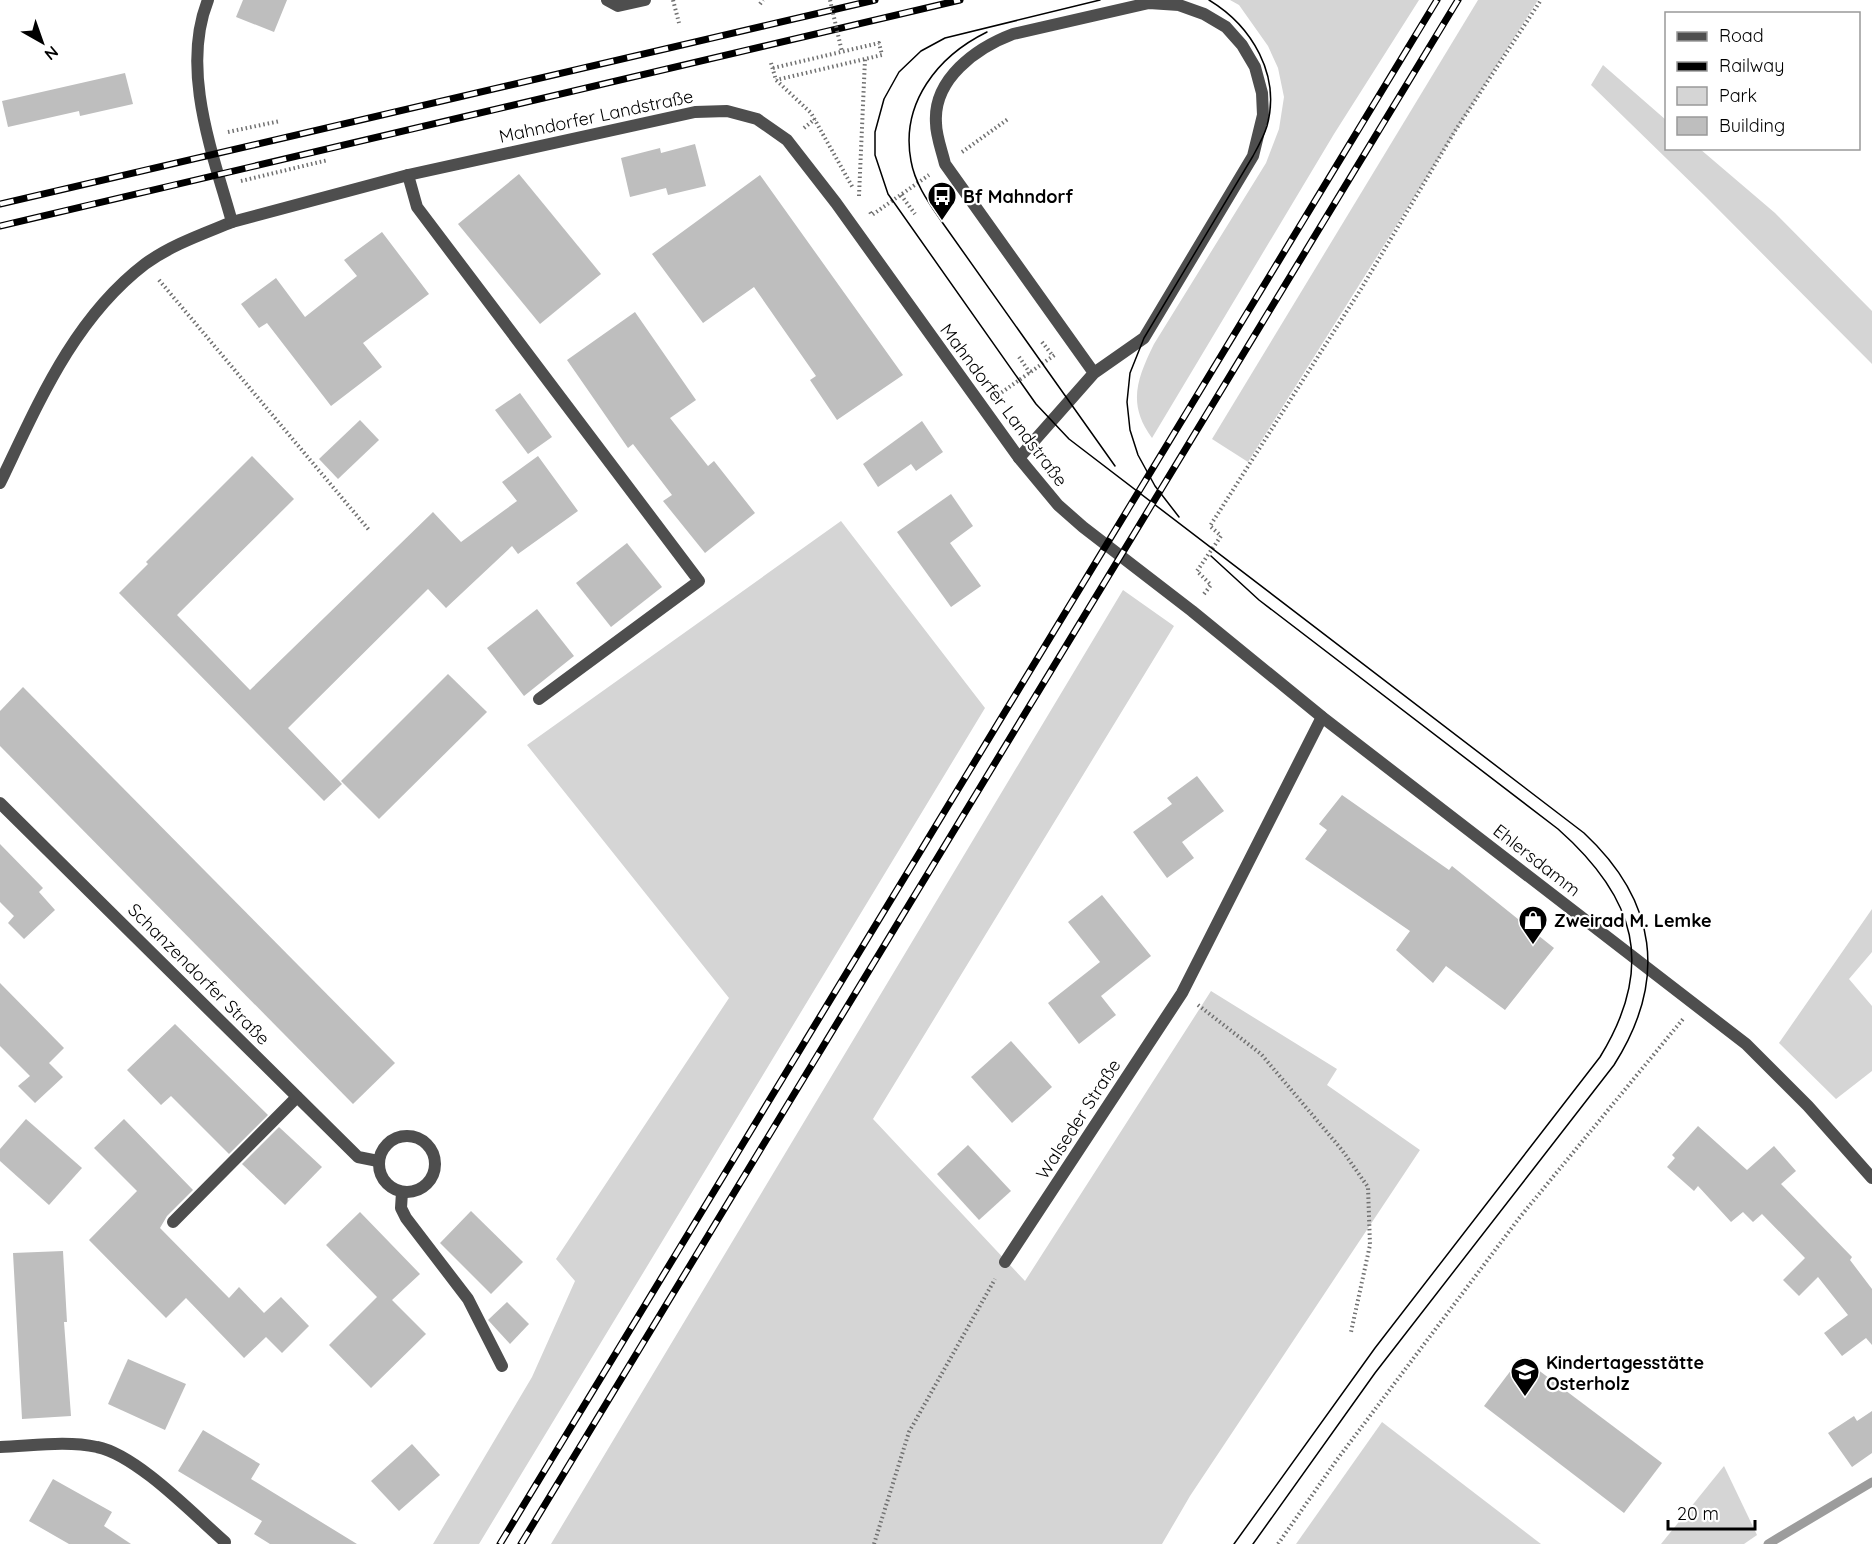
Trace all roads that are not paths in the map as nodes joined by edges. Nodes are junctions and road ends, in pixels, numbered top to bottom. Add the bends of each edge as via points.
1 (208, 0) edge
2 (607, 0) edge
3 (645, 0) edge
4 (408, 175) junction
5 (232, 222) junction
6 (1094, 373) junction
7 (1019, 458) junction
8 (0, 483) edge
9 (1192, 611) joint
10 (539, 699) dead end
11 (1322, 717) junction
12 (0, 803) edge
13 (297, 1097) junction
14 (378, 1161) junction
15 (1872, 1178) edge
16 (402, 1192) junction
17 (173, 1222) dead end
18 (1005, 1262) road end
19 (502, 1366) dead end
20 (0, 1447) edge
21 (225, 1542) dead end

1 - 5 street via 197,50 199,92
2 - 3 street via 618,6
4 - 5 street, Mahndorfer Landstraße
4 - 7 street, Mahndorfer Landstraße via 695,112 727,111 757,119 788,140
4 - 10 street via 417,207 699,581
5 - 8 street, Mahndorfer Landstraße via 180,244 146,264 101,306 58,365
6 - 6 street via 945,164 936,124 937,101 953,74 993,41 1149,3 1179,5 1226,27 1242,45 1255,67 1263,115 1253,156 1144,338
6 - 7 street
7 - 9 street, Mahndorfer Landstraße via 1058,505
9 - 11 street, Ehlersdamm
11 - 15 street, Ehlersdamm via 1746,1044
11 - 18 street, Walseder Straße via 1182,993
12 - 13 street, Schanzendorfer Straße
13 - 14 street, Schanzendorfer Straße via 358,1157
13 - 17 street
14 - 16 street via 384,1181
14 - 16 street via 382,1150 399,1137 411,1136 429,1147 435,1168 431,1179 414,1192
16 - 19 street via 405,1218 468,1299
20 - 21 street via 98,1447 137,1466

